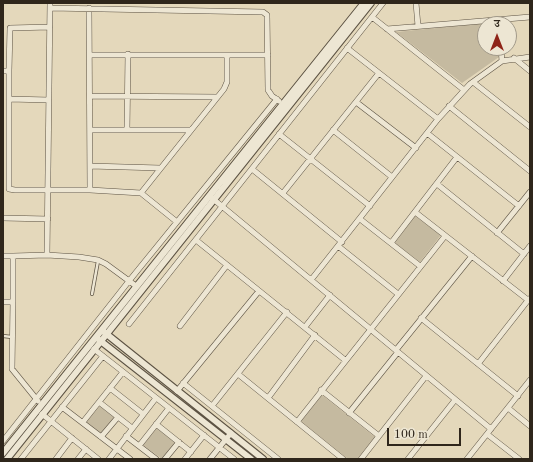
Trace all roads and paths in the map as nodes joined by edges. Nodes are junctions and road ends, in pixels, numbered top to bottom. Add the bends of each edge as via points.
1 (364, 3) edge
2 (371, 3) edge
3 (382, 3) edge
4 (416, 3) edge
5 (50, 5) edge
6 (89, 8) junction
7 (372, 17) junction
8 (530, 17) edge
9 (517, 19) edge
10 (477, 23) edge
11 (418, 26) junction
12 (50, 27) junction
13 (3, 28) edge
14 (10, 28) junction
15 (387, 29) junction
16 (347, 48) junction
17 (128, 54) junction
18 (90, 55) junction
19 (227, 55) junction
20 (268, 56) junction
21 (502, 56) edge
22 (530, 57) edge
23 (514, 58) junction
24 (502, 61) junction
25 (3, 71) edge
26 (9, 71) junction
27 (530, 71) edge
28 (379, 73) junction
29 (473, 82) junction
30 (464, 90) junction
31 (90, 96) junction
32 (128, 96) junction
33 (217, 97) junction
34 (9, 99) junction
35 (49, 100) junction
36 (277, 100) junction
37 (356, 102) junction
38 (283, 104) junction
39 (449, 106) junction
40 (438, 119) junction
41 (6, 124) edge
42 (530, 127) edge
43 (90, 130) junction
44 (128, 130) junction
45 (190, 130) junction
46 (333, 130) junction
47 (279, 134) junction
48 (427, 134) junction
49 (416, 148) junction
50 (457, 157) junction
51 (310, 159) junction
52 (90, 166) junction
53 (160, 168) junction
54 (252, 169) junction
55 (530, 171) edge
56 (392, 178) junction
57 (437, 184) junction
58 (48, 190) junction
59 (90, 190) junction
60 (530, 192) edge
61 (141, 193) junction
62 (282, 193) junction
63 (212, 197) junction
64 (222, 206) junction
65 (370, 206) junction
66 (518, 206) junction
67 (415, 212) junction
68 (3, 218) edge
69 (48, 219) junction
70 (360, 219) junction
71 (177, 222) junction
72 (497, 233) junction
73 (445, 236) junction
74 (196, 240) junction
75 (391, 243) junction
76 (340, 244) junction
77 (530, 246) edge
78 (524, 254) junction
79 (47, 255) junction
80 (3, 256) edge
81 (13, 256) junction
82 (472, 256) junction
83 (98, 260) junction
84 (227, 265) junction
85 (420, 266) junction
86 (311, 280) junction
87 (503, 280) junction
88 (129, 281) junction
89 (136, 286) junction
90 (259, 291) junction
91 (92, 294) dead end
92 (398, 294) junction
93 (330, 295) junction
94 (529, 299) edge
95 (3, 302) edge
96 (13, 302) junction
97 (287, 312) junction
98 (421, 318) junction
99 (129, 324) dead end
100 (180, 326) dead end
101 (306, 327) junction
102 (370, 328) junction
103 (104, 332) junction
104 (3, 336) edge
105 (12, 336) junction
106 (315, 336) junction
107 (98, 339) junction
108 (94, 349) junction
109 (397, 351) junction
110 (103, 356) junction
111 (345, 360) junction
112 (478, 364) junction
113 (123, 372) junction
114 (238, 374) junction
115 (426, 376) junction
116 (530, 380) edge
117 (183, 383) junction
118 (110, 388) junction
119 (321, 390) junction
120 (177, 391) junction
121 (518, 396) junction
122 (156, 398) junction
123 (268, 398) junction
124 (36, 399) junction
125 (455, 400) junction
126 (99, 402) junction
127 (41, 405) junction
128 (212, 406) junction
129 (62, 407) junction
130 (169, 408) junction
131 (508, 408) junction
132 (349, 413) junction
133 (42, 414) junction
134 (143, 414) junction
135 (118, 417) junction
136 (51, 421) junction
137 (83, 422) junction
138 (297, 422) junction
139 (156, 424) junction
140 (530, 426) edge
141 (132, 428) junction
142 (491, 429) junction
143 (230, 433) junction
144 (487, 434) junction
145 (204, 435) junction
146 (126, 436) junction
147 (379, 436) junction
148 (101, 437) junction
149 (72, 438) junction
150 (4, 439) edge
151 (226, 439) junction
152 (179, 442) junction
153 (139, 446) junction
154 (219, 447) junction
155 (86, 449) junction
156 (116, 449) junction
157 (3, 452) edge
158 (191, 452) junction
159 (7, 459) edge
160 (20, 459) edge
161 (56, 459) edge
162 (78, 459) edge
163 (98, 459) edge
164 (109, 459) edge
165 (130, 459) edge
166 (156, 459) edge
167 (166, 459) edge
168 (185, 459) edge
169 (210, 459) edge
170 (234, 459) edge
171 (251, 459) edge
172 (263, 459) edge
173 (278, 459) edge
174 (344, 459) edge
175 (361, 459) edge
176 (408, 459) edge
177 (468, 459) edge
178 (519, 459) edge

1 - 38 street
2 - 63 street
3 - 7 street
4 - 11 street
5 - 6 street
5 - 12 street
6 - 18 street
6 - 20 street via 264,12 267,15
7 - 15 street
7 - 16 street
8 - 9 street
10 - 11 street
11 - 15 street
12 - 14 street
12 - 35 street
13 - 14 street
14 - 26 street
15 - 30 street
16 - 28 street
16 - 47 street
17 - 18 street
17 - 19 street
17 - 32 street
18 - 31 street
19 - 20 street
19 - 33 street via 227,82
20 - 36 street via 268,90
21 - 24 street
22 - 23 street
23 - 24 street
23 - 27 street
24 - 29 street
25 - 26 street
26 - 34 street
28 - 37 street
28 - 40 street
29 - 30 street
29 - 42 street
30 - 39 street
31 - 32 street
31 - 43 street
32 - 33 street
32 - 44 street
33 - 45 street
34 - 35 street
34 - 41 street
35 - 58 street
36 - 38 street
36 - 71 street
37 - 46 street
37 - 49 street
38 - 63 street
39 - 40 street
39 - 55 street
40 - 48 street
41 - 58 street via 9,189
43 - 44 street
43 - 52 street
44 - 45 street
45 - 53 street
46 - 51 street
46 - 56 street
47 - 51 street
47 - 54 street
48 - 49 street
48 - 50 street
49 - 56 street
50 - 57 street
50 - 66 street
51 - 62 street
51 - 65 street
52 - 53 street
52 - 59 street
53 - 61 street
54 - 62 street
54 - 64 street
56 - 65 street
57 - 67 street
57 - 72 street
58 - 59 street
58 - 69 street
59 - 61 street
60 - 66 street
61 - 71 street
62 - 76 street
63 - 64 street
63 - 89 street
63 - 103 street
64 - 74 street
64 - 86 street
65 - 70 street
66 - 72 street
67 - 73 street
67 - 75 street
68 - 69 street
69 - 79 street
70 - 75 street
70 - 76 street
71 - 88 street
72 - 78 street
73 - 82 street
73 - 85 street
74 - 84 street
74 - 99 street
75 - 85 street
76 - 86 street
76 - 92 street
77 - 78 street
78 - 87 street
79 - 81 street
79 - 83 street via 79,256
80 - 81 street
81 - 96 street
82 - 87 street
82 - 98 street
83 - 88 street
83 - 91 lane
84 - 90 street
84 - 100 street
85 - 92 street
86 - 93 street
87 - 94 street
88 - 89 street
88 - 124 street
89 - 103 street
90 - 97 street
90 - 117 street
92 - 102 street
93 - 101 street
93 - 102 street
94 - 112 street
95 - 96 street
96 - 105 street
97 - 101 street
97 - 114 street
98 - 109 street
98 - 112 street
101 - 106 street
102 - 109 street
102 - 111 street
103 - 107 street
103 - 120 street
104 - 105 lane
105 - 124 street via 12,369
106 - 111 street
106 - 123 street
107 - 108 street
107 - 127 street
107 - 151 street
108 - 110 street
108 - 133 street
109 - 115 street
109 - 132 street
110 - 113 street
110 - 129 street
111 - 119 street
112 - 121 street
113 - 118 street
113 - 122 street
114 - 123 street
114 - 128 street
115 - 125 street
115 - 147 street
116 - 121 street
117 - 120 street
117 - 128 street
118 - 126 street
118 - 134 street
119 - 132 street
119 - 138 street
120 - 143 street
121 - 131 street
122 - 130 street
122 - 134 street
123 - 138 street
124 - 127 street
124 - 150 street
125 - 142 street
125 - 176 street
126 - 135 street
126 - 137 street
127 - 157 street
128 - 173 street
129 - 136 street
129 - 137 street
130 - 139 street
130 - 145 street
131 - 140 street
131 - 142 street
132 - 147 street
133 - 136 street
133 - 159 street
134 - 141 street
135 - 141 street
135 - 148 street
136 - 149 street
136 - 160 street
137 - 148 street
138 - 174 street
139 - 152 street
139 - 153 street
141 - 146 street
142 - 144 street
143 - 151 street
143 - 172 street
144 - 177 street
144 - 178 street
145 - 154 street
145 - 158 street
146 - 153 street
146 - 156 street
147 - 175 street
148 - 156 street
149 - 155 street
149 - 161 street
151 - 154 street
151 - 171 street
152 - 158 street
152 - 167 street
153 - 166 street
154 - 169 street
154 - 170 street
155 - 162 street
155 - 163 street
156 - 164 street
156 - 165 street
158 - 168 street

